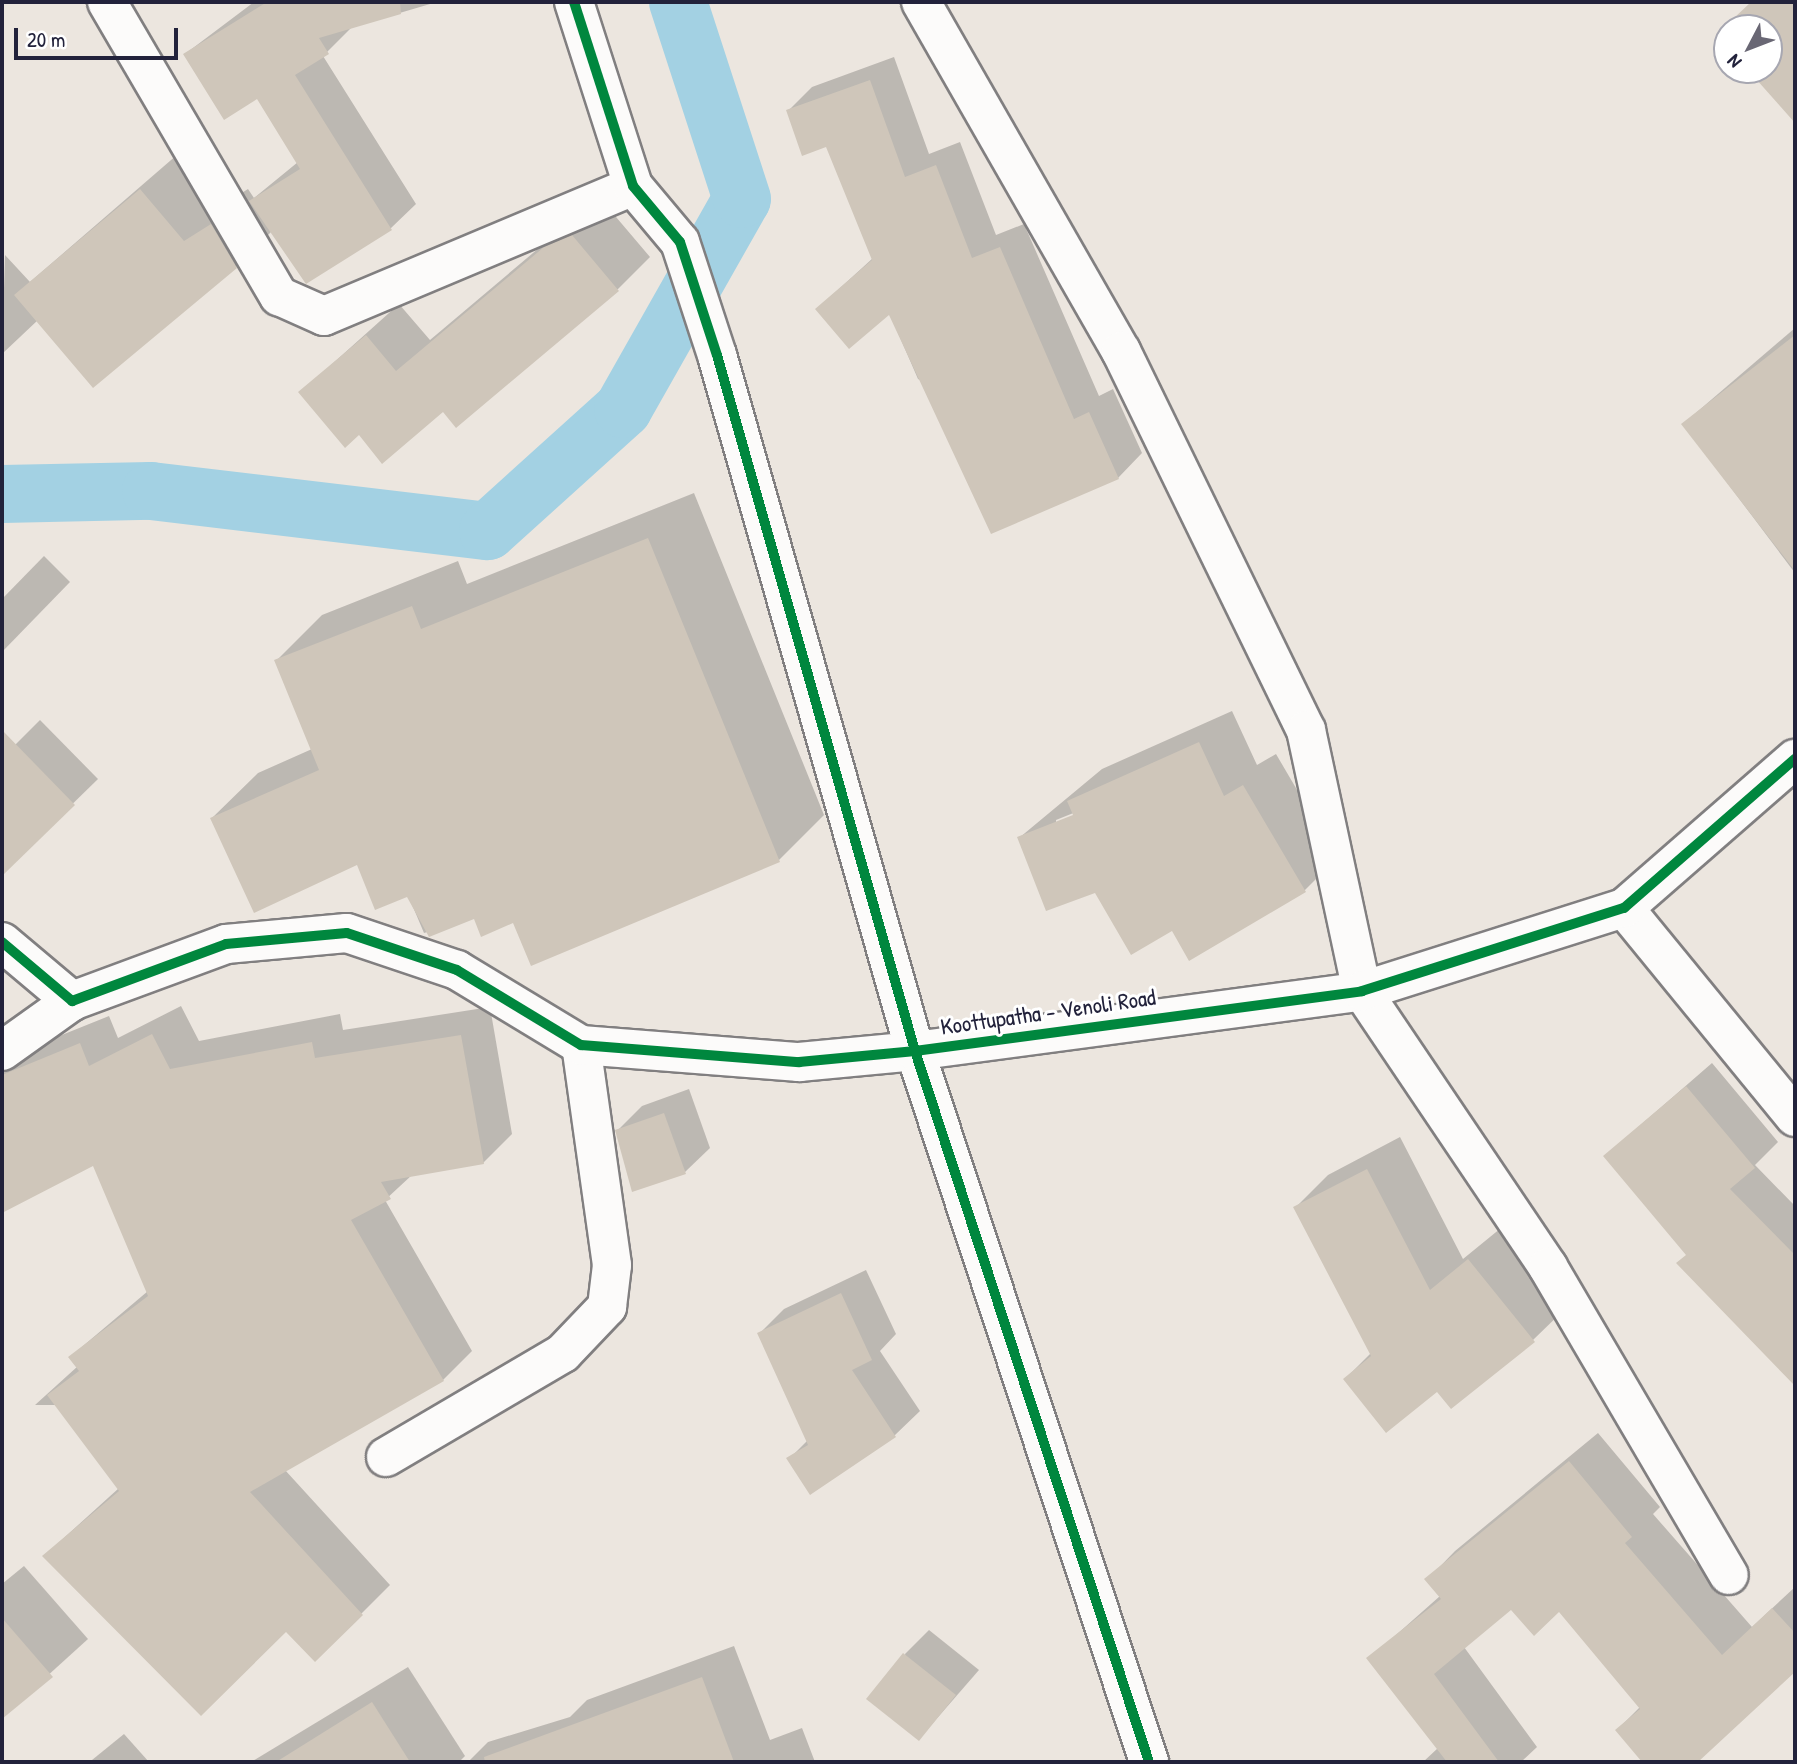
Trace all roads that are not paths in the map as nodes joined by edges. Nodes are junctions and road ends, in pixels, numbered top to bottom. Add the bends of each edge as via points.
1 (107, 2) edge
2 (574, 2) edge
3 (921, 2) edge
4 (633, 186) junction
5 (1795, 759) edge
6 (1624, 908) junction
7 (2, 942) edge
8 (1362, 991) junction
9 (72, 1001) junction
10 (581, 1045) junction
11 (2, 1051) edge
12 (915, 1051) junction
13 (1795, 1117) edge
14 (386, 1457) dead end
15 (1729, 1575) dead end
16 (1149, 1762) edge

1 - 4 street via 279,296 324,316
2 - 4 street
3 - 8 street via 1121,351 1306,730
4 - 12 street via 680,242
5 - 6 street, Koottupatha - Venoli Road
6 - 8 street, Koottupatha - Venoli Road
6 - 13 street
7 - 9 street
8 - 12 street, Koottupatha - Venoli Road
8 - 15 street via 1548,1267
9 - 10 street, Koottupatha - Venoli Road via 226,944 347,933 457,970
9 - 11 street, Koottupatha - Venoli Road
10 - 12 street, Koottupatha - Venoli Road via 799,1062
10 - 14 street via 612,1265 607,1307 564,1353
12 - 16 street

